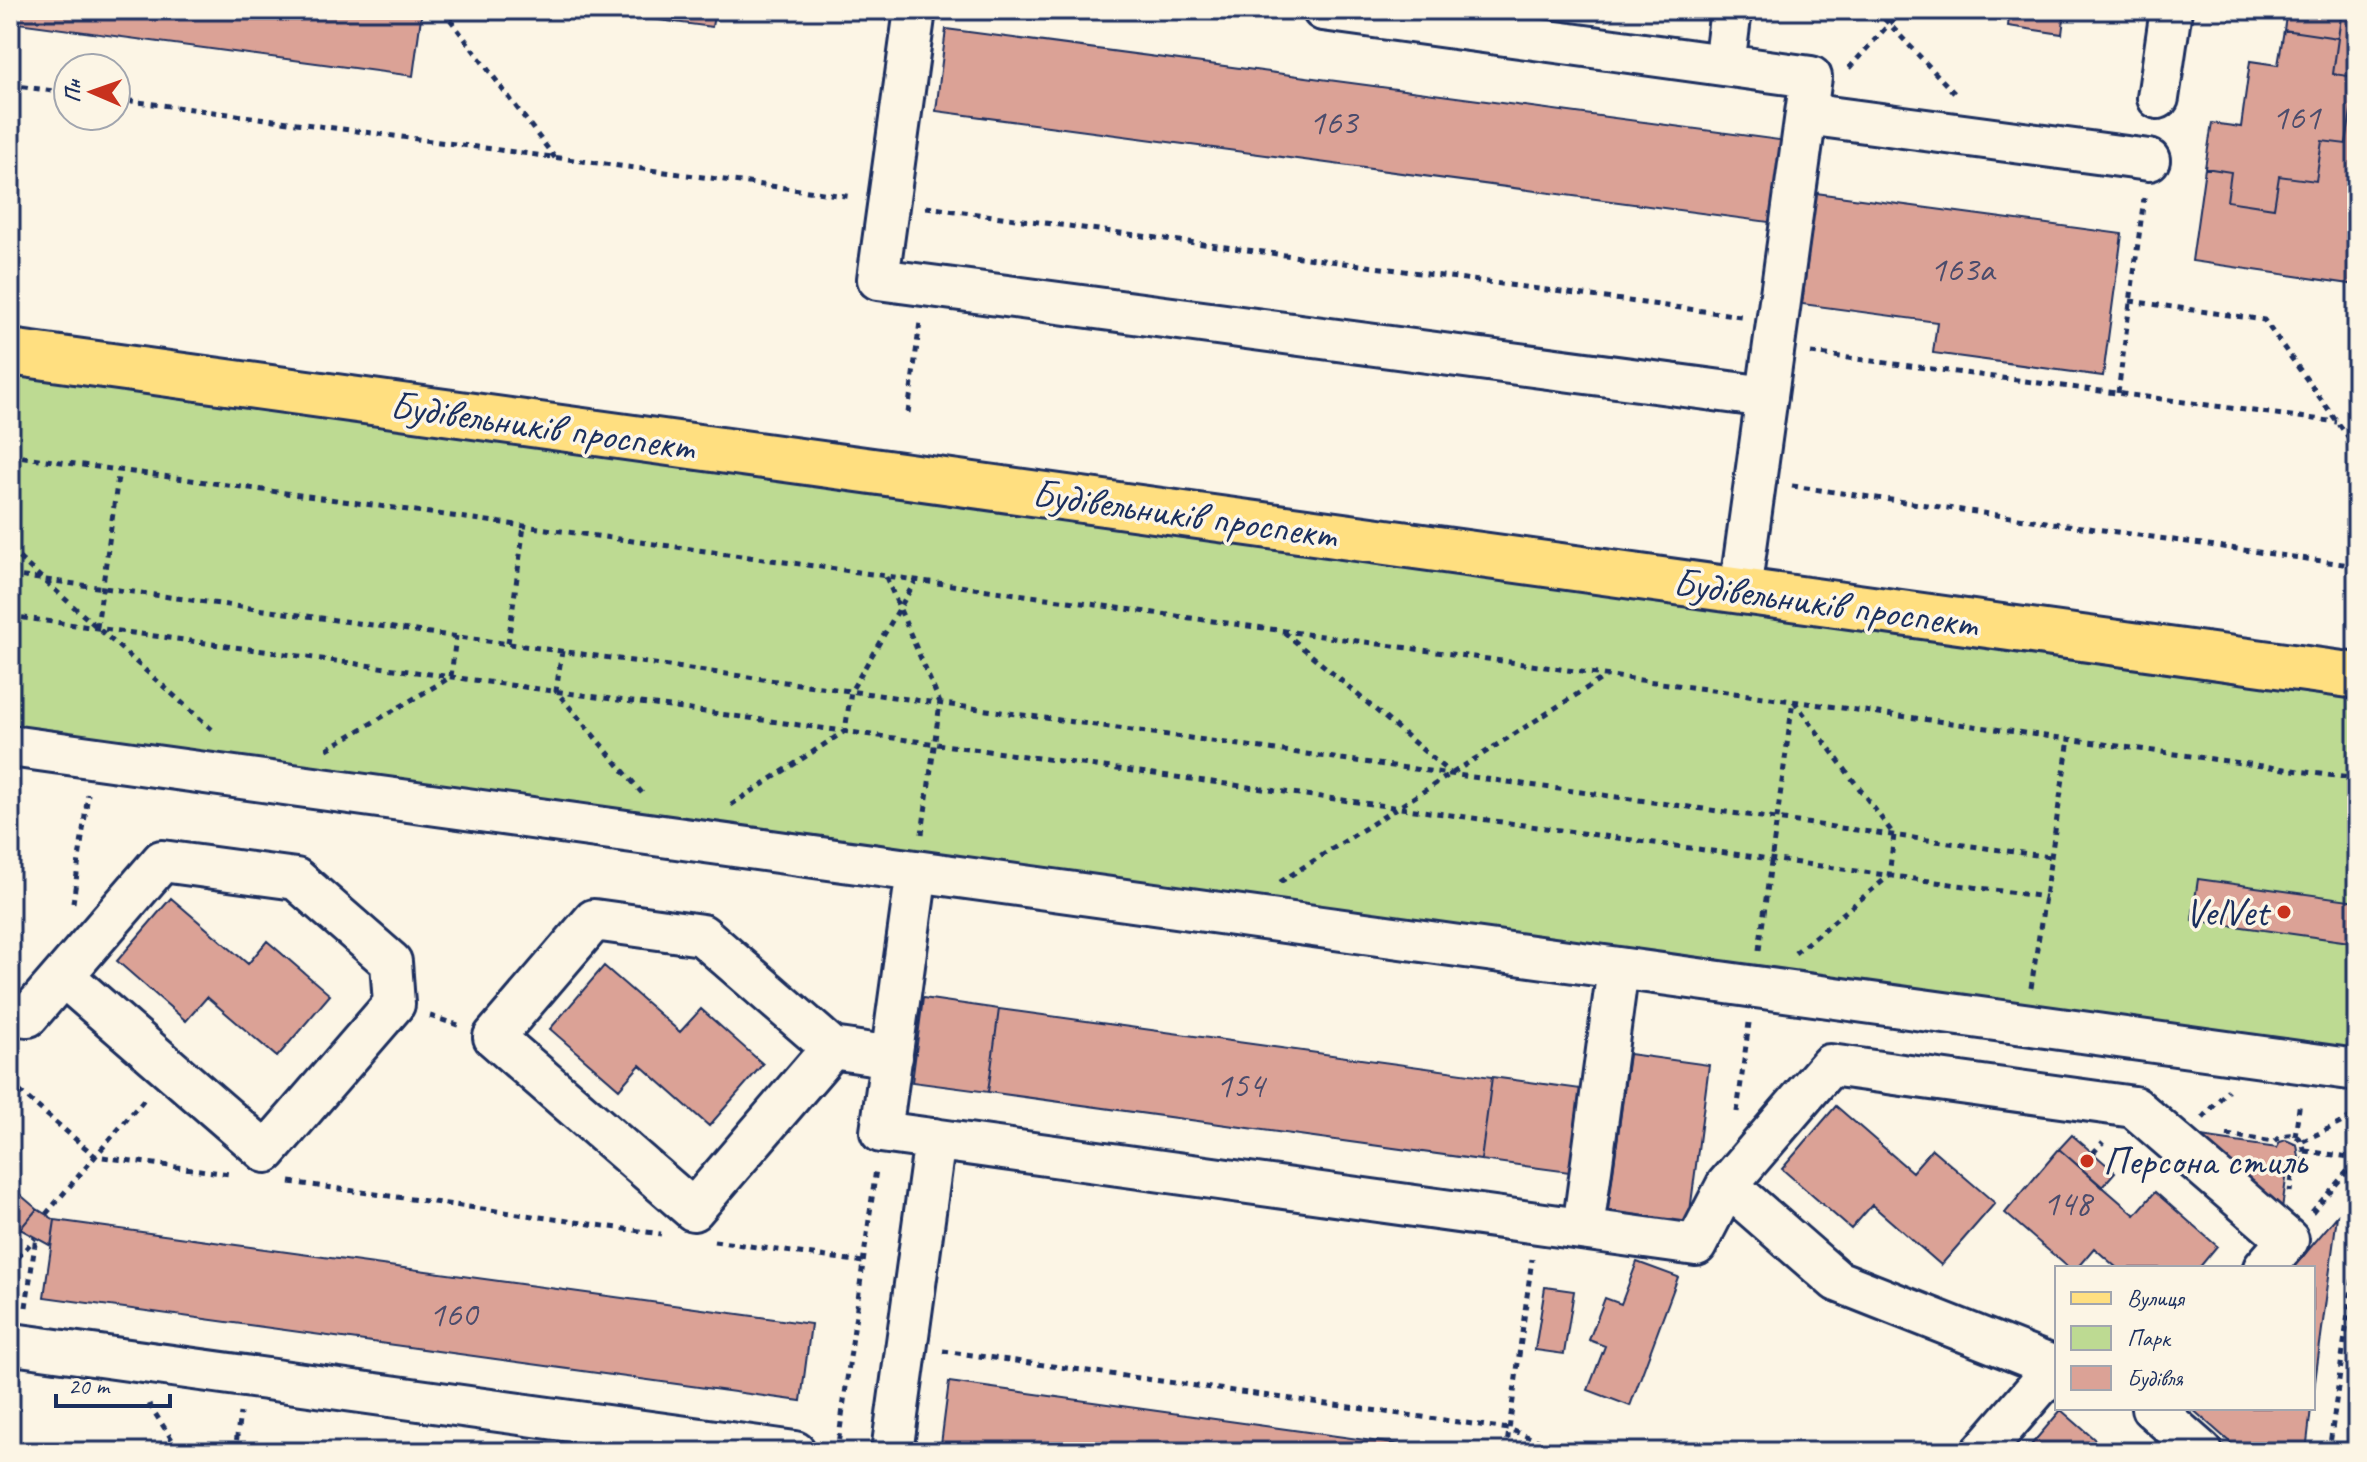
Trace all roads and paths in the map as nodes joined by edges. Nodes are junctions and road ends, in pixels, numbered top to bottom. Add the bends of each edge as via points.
1 (443, 10) edge
2 (915, 10) edge
3 (1323, 10) edge
4 (1731, 10) edge
5 (1876, 10) edge
6 (1902, 10) edge
7 (2171, 10) edge
8 (1390, 15) edge
9 (1889, 24) junction
10 (1724, 65) junction
11 (1848, 69) dead end
12 (10, 85) edge
13 (52, 91) edge
14 (2158, 98) dead end
15 (132, 101) edge
16 (1806, 114) junction
17 (1999, 140) junction
18 (555, 158) junction
19 (2149, 160) joint
20 (889, 202) junction
21 (925, 285) junction
22 (2130, 301) junction
23 (1776, 334) junction
24 (10, 352) edge
25 (2118, 393) junction
26 (1767, 397) junction
27 (908, 413) dead end
28 (2337, 422) junction
29 (2357, 449) edge
30 (10, 455) edge
31 (119, 470) junction
32 (1756, 481) junction
33 (524, 526) junction
34 (10, 550) edge
35 (2357, 566) edge
36 (10, 575) edge
37 (886, 576) junction
38 (43, 579) junction
39 (916, 580) junction
40 (103, 587) junction
41 (1740, 591) junction
42 (900, 609) junction
43 (10, 616) edge
44 (97, 628) junction
45 (1282, 631) junction
46 (456, 636) junction
47 (508, 643) junction
48 (562, 651) junction
49 (1607, 676) junction
50 (2357, 676) edge
51 (451, 677) junction
52 (556, 691) junction
53 (851, 691) junction
54 (1793, 701) junction
55 (940, 703) junction
56 (845, 731) junction
57 (2069, 739) junction
58 (224, 741) dead end
59 (935, 743) junction
60 (10, 746) edge
61 (1451, 774) junction
62 (2357, 779) edge
63 (270, 782) junction
64 (89, 789) dead end
65 (731, 805) dead end
66 (1398, 808) junction
67 (1777, 819) junction
68 (1894, 835) junction
69 (680, 838) junction
70 (2051, 857) junction
71 (1772, 860) junction
72 (917, 871) junction
73 (1889, 876) junction
74 (2045, 897) junction
75 (72, 914) dead end
76 (1229, 914) junction
77 (1618, 968) junction
78 (63, 976) junction
79 (1754, 987) junction
80 (394, 1004) junction
81 (10, 1014) edge
82 (2026, 1024) junction
83 (494, 1037) junction
84 (832, 1048) junction
85 (892, 1057) junction
86 (170, 1069) junction
87 (2357, 1070) edge
88 (10, 1083) edge
89 (2300, 1095) dead end
90 (2357, 1115) edge
91 (1736, 1125) dead end
92 (881, 1132) junction
93 (2295, 1136) junction
94 (935, 1139) junction
95 (2303, 1141) junction
96 (2274, 1142) dead end
97 (2305, 1151) junction
98 (95, 1156) junction
99 (2357, 1159) edge
100 (2293, 1168) dead end
101 (232, 1174) dead end
102 (278, 1181) dead end
103 (1727, 1185) junction
104 (46, 1214) dead end
105 (1537, 1222) junction
106 (1583, 1229) junction
107 (673, 1235) dead end
108 (704, 1240) dead end
109 (2357, 1249) edge
110 (2276, 1254) edge
111 (863, 1262) junction
112 (10, 1267) edge
113 (20, 1345) joint
114 (907, 1346) junction
115 (2055, 1366) edge
116 (2055, 1367) edge
117 (2154, 1410) edge
118 (1509, 1429) junction
119 (795, 1452) edge
120 (837, 1452) edge
121 (892, 1452) edge
122 (1506, 1452) edge
123 (1566, 1452) edge
124 (1982, 1452) edge
125 (2202, 1452) edge
126 (2329, 1452) edge

1 - 18 path
2 - 20 street
3 - 8 street
4 - 10 street
5 - 9 path
6 - 9 path
7 - 14 street
8 - 10 street
9 - 11 path
9 - 17 path
10 - 16 street via 1811,77
12 - 13 path
15 - 18 path
16 - 17 street
16 - 23 street
17 - 19 street
18 - 20 path
19 - 22 path
20 - 21 street via 878,279
20 - 23 path
21 - 26 street
21 - 27 path
22 - 25 path
22 - 28 path via 2264,320
23 - 25 path
23 - 26 street
24 - 41 main road, Будівельників проспект
25 - 28 path
26 - 32 street
28 - 29 path
30 - 31 path
31 - 33 path
31 - 40 path
32 - 35 path
32 - 41 street
33 - 37 path
33 - 47 path
34 - 38 path
36 - 38 path
37 - 39 path
37 - 42 path
38 - 40 path
38 - 44 path
39 - 42 path
39 - 45 path
40 - 44 path
40 - 46 path
41 - 50 main road, Будівельників проспект
42 - 53 path
42 - 55 path
43 - 44 path
44 - 51 path
44 - 58 path
45 - 49 path
45 - 61 path
46 - 47 path
46 - 51 path
47 - 48 path
48 - 52 path
48 - 53 path
49 - 54 path
49 - 61 path
51 - 52 path
51 - 63 path
52 - 56 path
52 - 69 path
53 - 55 path
53 - 56 path
54 - 57 path
54 - 67 path
54 - 68 path
55 - 59 path
55 - 61 path
56 - 59 path
56 - 65 path
57 - 62 path
57 - 70 path
59 - 66 path
59 - 72 path
60 - 63 street
61 - 66 path
61 - 67 path
63 - 69 street
64 - 75 path
66 - 71 path
66 - 76 path
67 - 68 path
67 - 71 path
68 - 70 path
68 - 73 path
69 - 72 street
70 - 74 path
71 - 73 path
71 - 79 path
72 - 76 street
72 - 85 street
73 - 74 path
73 - 79 path
74 - 82 path
76 - 77 street
77 - 79 street
77 - 106 street
78 - 80 street via 162,861 296,879 391,962
78 - 81 street via 28,1016
78 - 86 street
79 - 82 street
79 - 91 path
80 - 83 path
80 - 86 street via 266,1152
82 - 87 street
83 - 84 street via 594,920 702,935
83 - 84 street via 693,1210
84 - 85 street
85 - 92 street
86 - 98 path
88 - 98 path
89 - 93 path
90 - 95 path
92 - 94 street
92 - 111 path
93 - 95 path
93 - 96 path via 2286,1134
94 - 105 street
94 - 114 street
95 - 97 path
97 - 99 path
97 - 100 path via 2304,1160
98 - 101 path
98 - 104 path
99 - 110 path
102 - 107 path
103 - 106 street via 1696,1245
103 - 110 street via 1830,1065 2134,1107
103 - 115 street via 1837,1281
105 - 106 street
105 - 118 path
108 - 111 path
109 - 126 path
111 - 120 path
112 - 113 path via 36,1237
113 - 119 street
114 - 118 path
114 - 121 street
116 - 124 street
117 - 125 street
118 - 122 path
118 - 123 path

